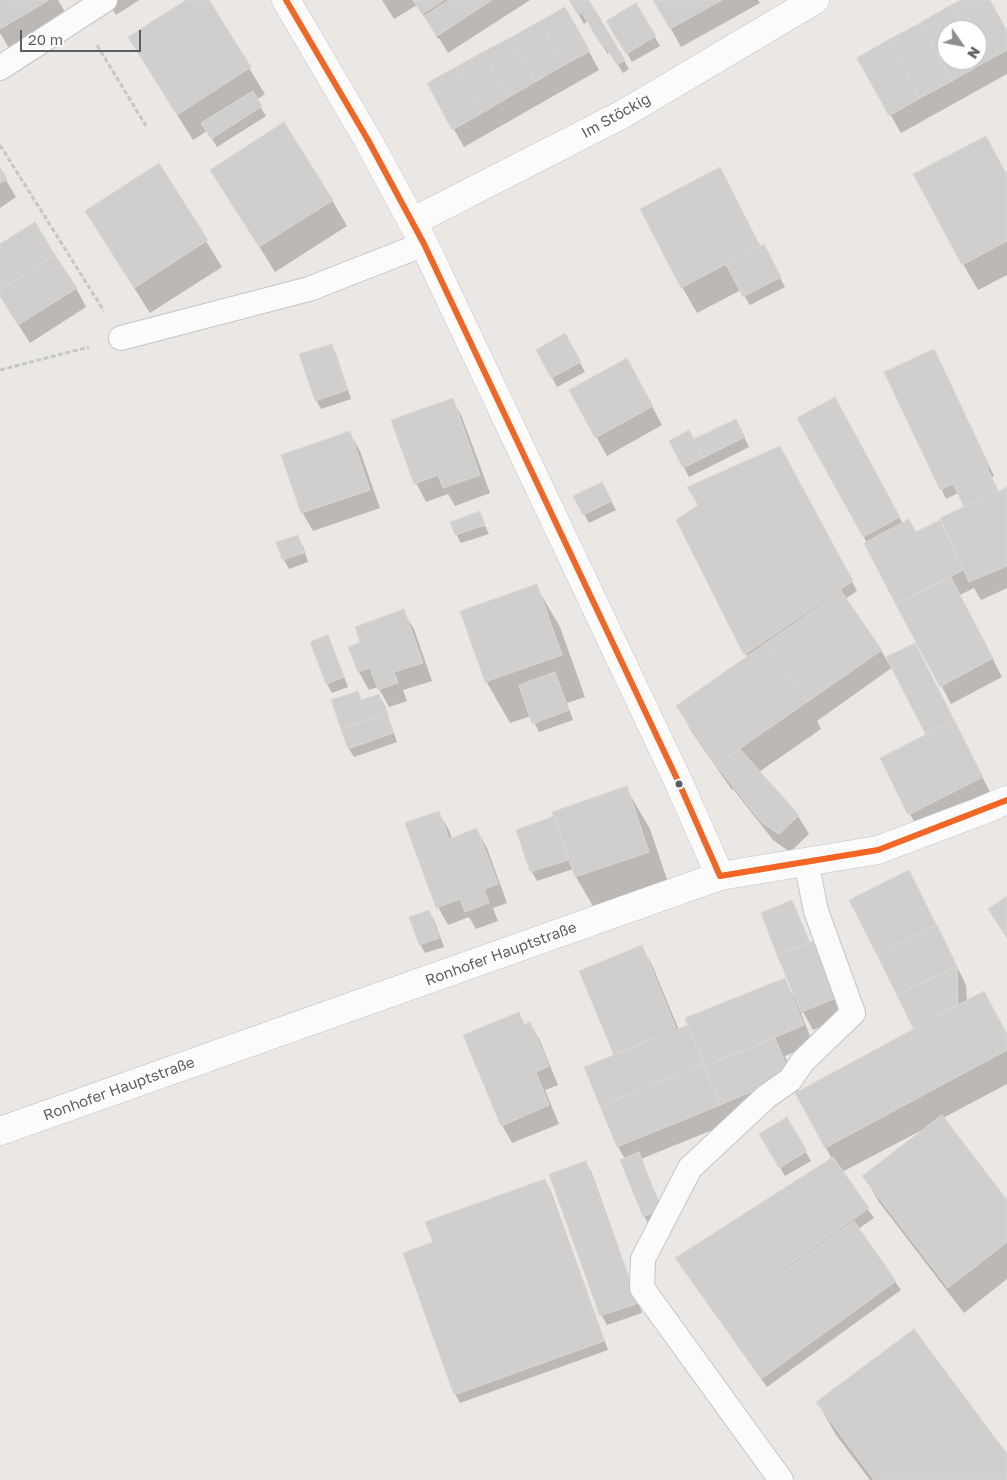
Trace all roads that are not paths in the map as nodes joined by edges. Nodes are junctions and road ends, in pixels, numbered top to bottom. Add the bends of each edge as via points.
1 (104, 0) edge
2 (286, 0) edge
3 (815, 0) edge
4 (0, 68) edge
5 (418, 233) junction
6 (121, 338) road end
7 (1007, 800) edge
8 (806, 861) junction
9 (720, 876) junction
10 (0, 1132) edge
11 (781, 1480) edge

1 - 4 lane
2 - 5 street
3 - 5 street, Im Stöckig
5 - 6 lane via 309,289
5 - 9 street
7 - 8 street, Ronhofer Hauptstraße via 878,850
8 - 9 street, Ronhofer Hauptstraße
8 - 11 lane via 816,912 853,1013 803,1061 790,1080 767,1096 690,1168 643,1260 642,1288
9 - 10 street, Ronhofer Hauptstraße

